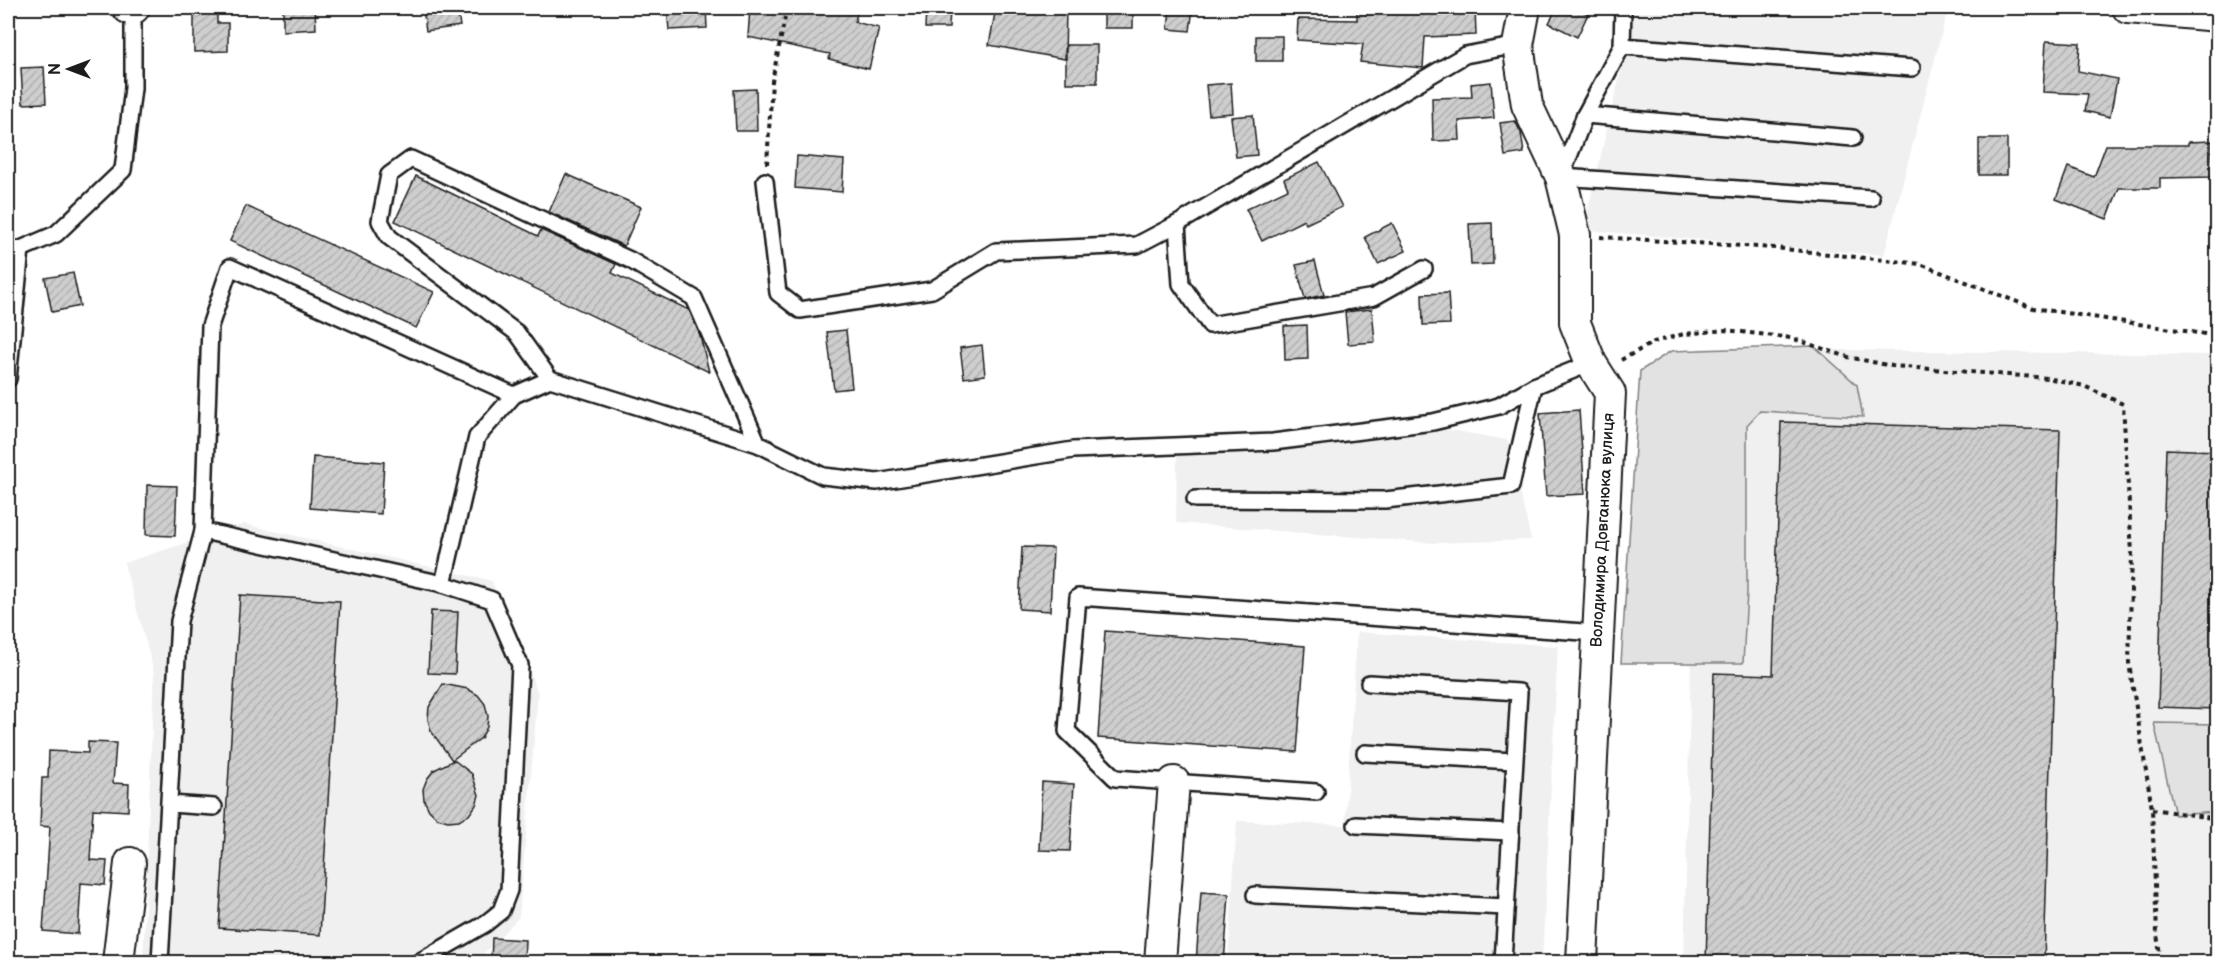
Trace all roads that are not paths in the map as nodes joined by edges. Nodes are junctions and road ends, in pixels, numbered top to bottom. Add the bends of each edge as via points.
1 (132, 8) edge
2 (1525, 8) edge
3 (1623, 8) edge
4 (2128, 8) edge
5 (2217, 16) edge
6 (1518, 45) junction
7 (1622, 45) junction
8 (1912, 68) dead end
9 (1585, 115) junction
10 (1853, 138) dead end
11 (1561, 177) junction
12 (765, 181) road end
13 (1871, 198) dead end
14 (1177, 224) junction
15 (14, 250) edge
16 (1424, 269) dead end
17 (1591, 363) junction
18 (8, 370) edge
19 (8, 379) edge
20 (550, 379) junction
21 (1533, 386) junction
22 (514, 395) junction
23 (758, 444) junction
24 (1195, 499) dead end
25 (203, 531) junction
26 (443, 584) junction
27 (1598, 633) junction
28 (1369, 683) dead end
29 (1365, 753) dead end
30 (1514, 761) junction
31 (1174, 782) junction
32 (1316, 792) dead end
33 (170, 804) junction
34 (214, 807) dead end
35 (1356, 825) dead end
36 (1511, 832) junction
37 (130, 863) dead end
38 (1256, 895) dead end
39 (1506, 907) junction
40 (118, 963) edge
41 (160, 963) edge
42 (419, 963) edge
43 (1160, 963) edge
44 (1503, 963) edge
45 (1582, 963) edge

1 - 15 lane via 133,88 123,170 56,234
2 - 6 street, Володимира Довганюка вулиця
3 - 7 lane
4 - 5 street
6 - 11 street, Володимира Довганюка вулиця via 1527,105
6 - 14 lane via 1465,55
7 - 8 lane
7 - 9 lane
9 - 10 lane
9 - 11 lane
11 - 13 lane
11 - 17 street, Володимира Довганюка вулиця via 1575,235 1575,323
12 - 14 lane via 778,293 800,310 932,290 996,251 1137,244
14 - 16 lane via 1181,284 1210,325 1374,297
15 - 18 lane
17 - 21 lane
17 - 27 street, Володимира Довганюка вулиця via 1610,393
18 - 19 lane
20 - 22 lane
20 - 23 lane
20 - 23 lane via 517,333 389,237 380,221 389,176 411,159 630,260 694,298
21 - 23 lane via 1499,406 1433,422 1273,442 1073,450 877,482 823,476
21 - 24 lane via 1511,486 1385,500
22 - 25 lane via 230,267 210,327
22 - 26 lane via 477,437
25 - 26 lane
25 - 33 lane via 179,621
26 - 42 lane via 492,600 520,665 509,890 501,911 485,924
27 - 31 lane via 1078,597 1067,731 1115,778
27 - 45 street, Володимира Довганюка вулиця
28 - 30 lane via 1519,692
29 - 30 lane
30 - 36 lane
31 - 32 lane
31 - 43 street
33 - 34 lane
33 - 41 lane
35 - 36 lane
36 - 39 lane
37 - 40 street
38 - 39 lane
39 - 44 lane

